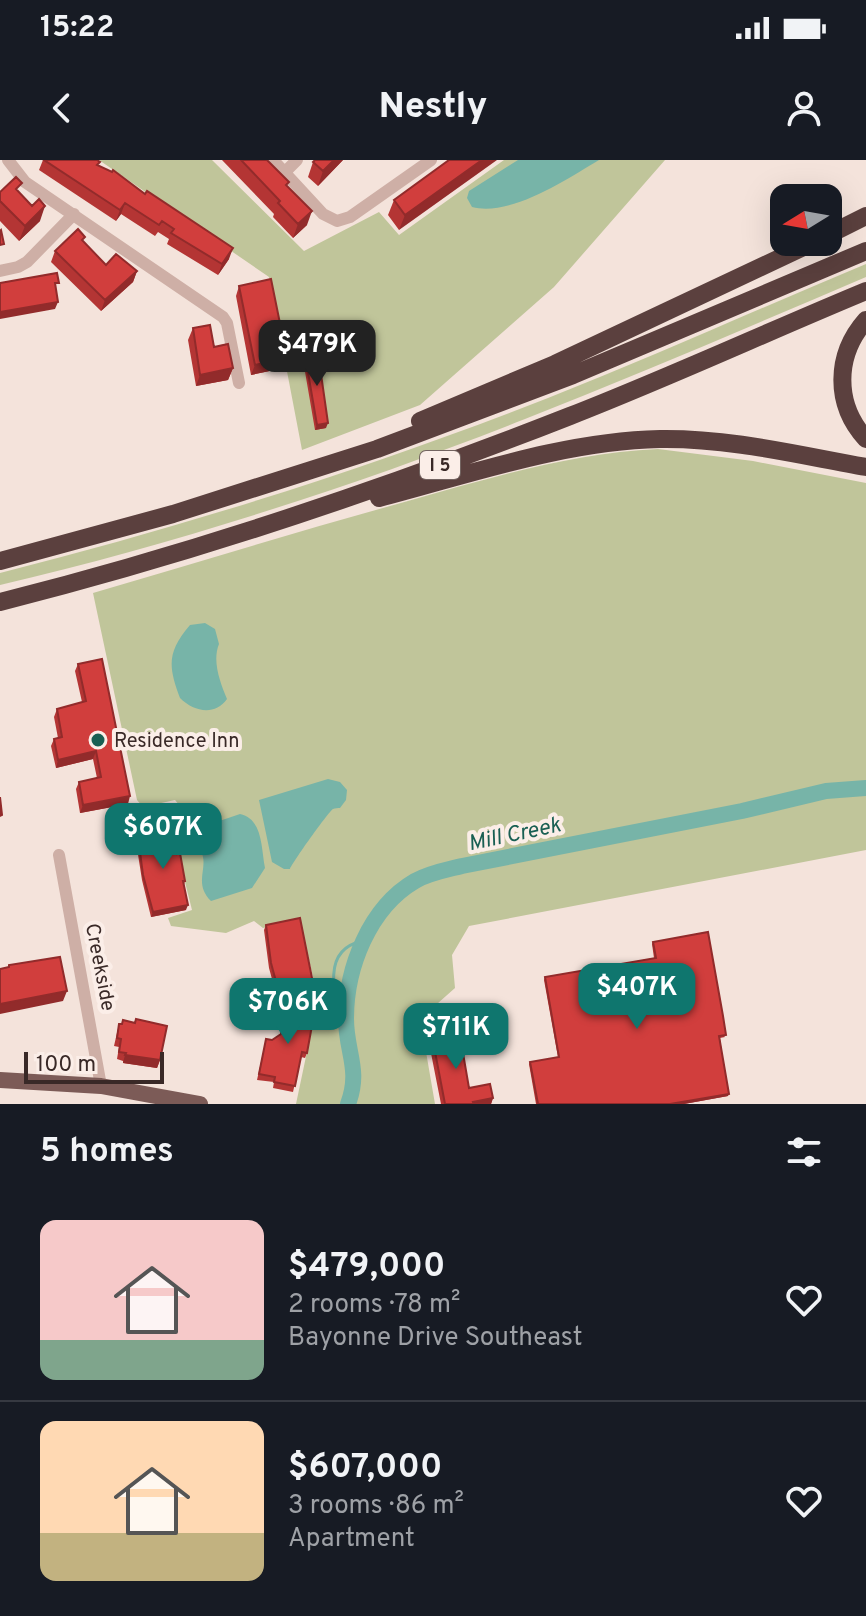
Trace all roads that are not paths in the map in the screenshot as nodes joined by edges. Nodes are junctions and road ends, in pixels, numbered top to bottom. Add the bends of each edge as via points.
1 (8, 160) edge
2 (273, 160) edge
3 (297, 160) edge
4 (431, 160) edge
5 (285, 172) junction
6 (74, 214) junction
7 (866, 216) edge
8 (842, 228) edge
9 (866, 251) edge
10 (784, 256) edge
11 (0, 271) edge
12 (866, 291) edge
13 (866, 320) edge
14 (239, 383) dead end
15 (866, 439) edge
16 (743, 445) junction
17 (327, 463) junction
18 (866, 467) edge
19 (866, 475) edge
20 (261, 529) junction
21 (0, 561) edge
22 (0, 602) edge
23 (59, 855) dead end
24 (0, 1080) edge
25 (101, 1086) junction
26 (200, 1104) edge

1 - 6 street via 25,182
2 - 5 street
3 - 5 street
4 - 5 street via 337,221 323,214
6 - 11 street via 27,262
6 - 14 street via 223,317
7 - 8 highway
9 - 17 highway, I 5 via 536,390
10 - 17 highway, I 5
12 - 20 highway, I 5 via 573,415
13 - 15 highway via 846,350 842,383 849,413
16 - 18 highway
16 - 19 highway via 767,456
16 - 20 highway via 661,439 585,447
17 - 21 highway, I 5 via 161,518
20 - 22 highway, I 5
23 - 25 street, Creekside
24 - 25 main road
25 - 26 main road

